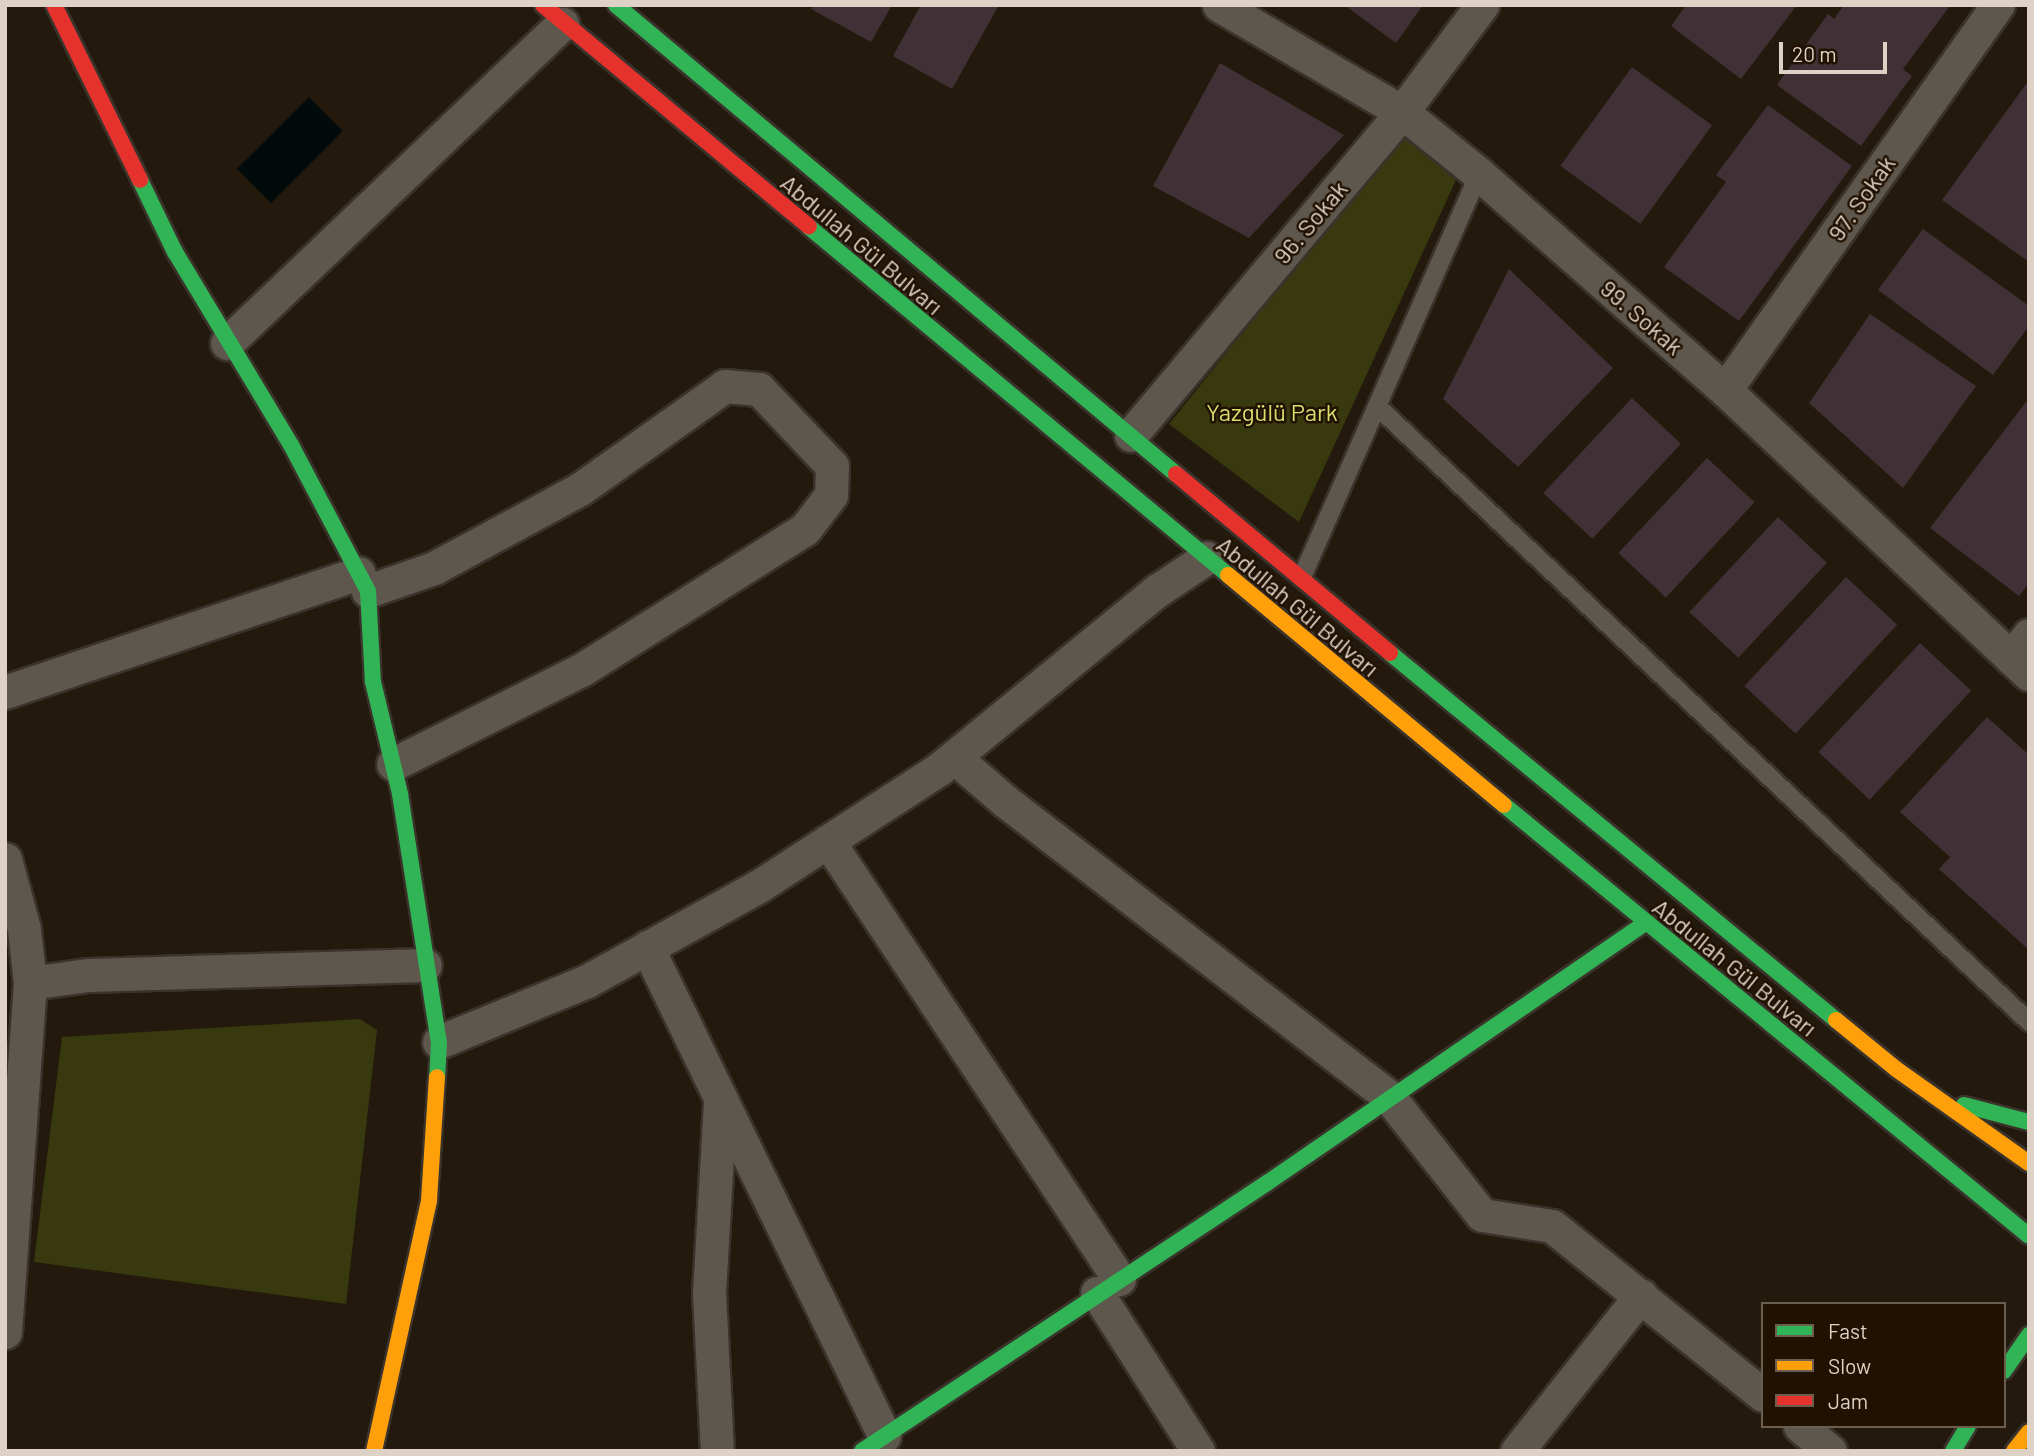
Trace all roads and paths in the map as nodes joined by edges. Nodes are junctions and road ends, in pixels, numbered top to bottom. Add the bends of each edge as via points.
1 (54, 5) edge
2 (616, 5) edge
3 (1219, 5) edge
4 (1482, 5) edge
5 (1998, 5) edge
6 (552, 15) edge
7 (1402, 112) junction
8 (1479, 174) junction
9 (227, 343) junction
10 (1725, 390) junction
11 (1378, 407) junction
12 (1131, 435) junction
13 (1206, 558) junction
14 (1302, 577) junction
15 (363, 582) junction
16 (2023, 656) edge
17 (5, 692) edge
18 (954, 757) junction
19 (393, 764) junction
20 (828, 841) junction
21 (5, 859) edge
22 (1645, 923) junction
23 (648, 947) junction
24 (425, 965) junction
25 (30, 983) junction
26 (2029, 1022) edge
27 (439, 1042) junction
28 (1896, 1069) junction
29 (1389, 1097) junction
30 (720, 1101) junction
31 (2029, 1122) edge
32 (2029, 1163) edge
33 (2029, 1236) edge
34 (1108, 1286) junction
35 (1641, 1295) junction
36 (5, 1332) edge
37 (2029, 1335) edge
38 (2006, 1368) edge
39 (1761, 1393) edge
40 (1802, 1428) edge
41 (1967, 1428) edge
42 (2029, 1432) edge
43 (873, 1443) edge
44 (374, 1451) edge
45 (716, 1451) edge
46 (1198, 1451) edge
47 (1517, 1451) edge
48 (1830, 1451) edge
49 (1953, 1451) edge
50 (2014, 1451) edge

1 - 9 main road via 175,252
2 - 12 main road, Abdullah Gül Bulvarı
3 - 7 street, 99. Sokak
4 - 7 street, 96. Sokak
5 - 10 street, 97. Sokak
6 - 9 street
6 - 13 main road, Abdullah Gül Bulvarı
7 - 8 street, 99. Sokak
7 - 12 street, 96. Sokak
8 - 10 street, 99. Sokak
8 - 11 lane
9 - 15 main road via 291,445
10 - 16 street, 99. Sokak
11 - 14 lane
11 - 26 lane
12 - 14 main road, Abdullah Gül Bulvarı
13 - 18 street via 1158,590
13 - 22 main road, Abdullah Gül Bulvarı
14 - 28 main road, Abdullah Gül Bulvarı
15 - 17 street
15 - 19 main road via 373,682
15 - 19 street via 434,568 580,489 725,386 760,389 832,466 831,495 804,529 581,670
18 - 20 street
18 - 29 street
19 - 24 main road
20 - 23 street via 759,886
20 - 34 street
21 - 25 street via 24,929
22 - 29 main road
22 - 33 main road, Abdullah Gül Bulvarı
23 - 27 street via 587,981
23 - 30 street
24 - 25 street via 88,975
24 - 27 main road
25 - 36 street
27 - 44 main road via 429,1200
28 - 31 main road via 1972,1109
28 - 32 main road, Abdullah Gül Bulvarı
29 - 34 main road
29 - 35 street via 1482,1215 1552,1226
30 - 43 street
30 - 45 street via 709,1293
34 - 43 main road
34 - 46 street
35 - 39 street
35 - 47 street
37 - 38 main road
40 - 48 street
41 - 49 main road
42 - 50 main road

